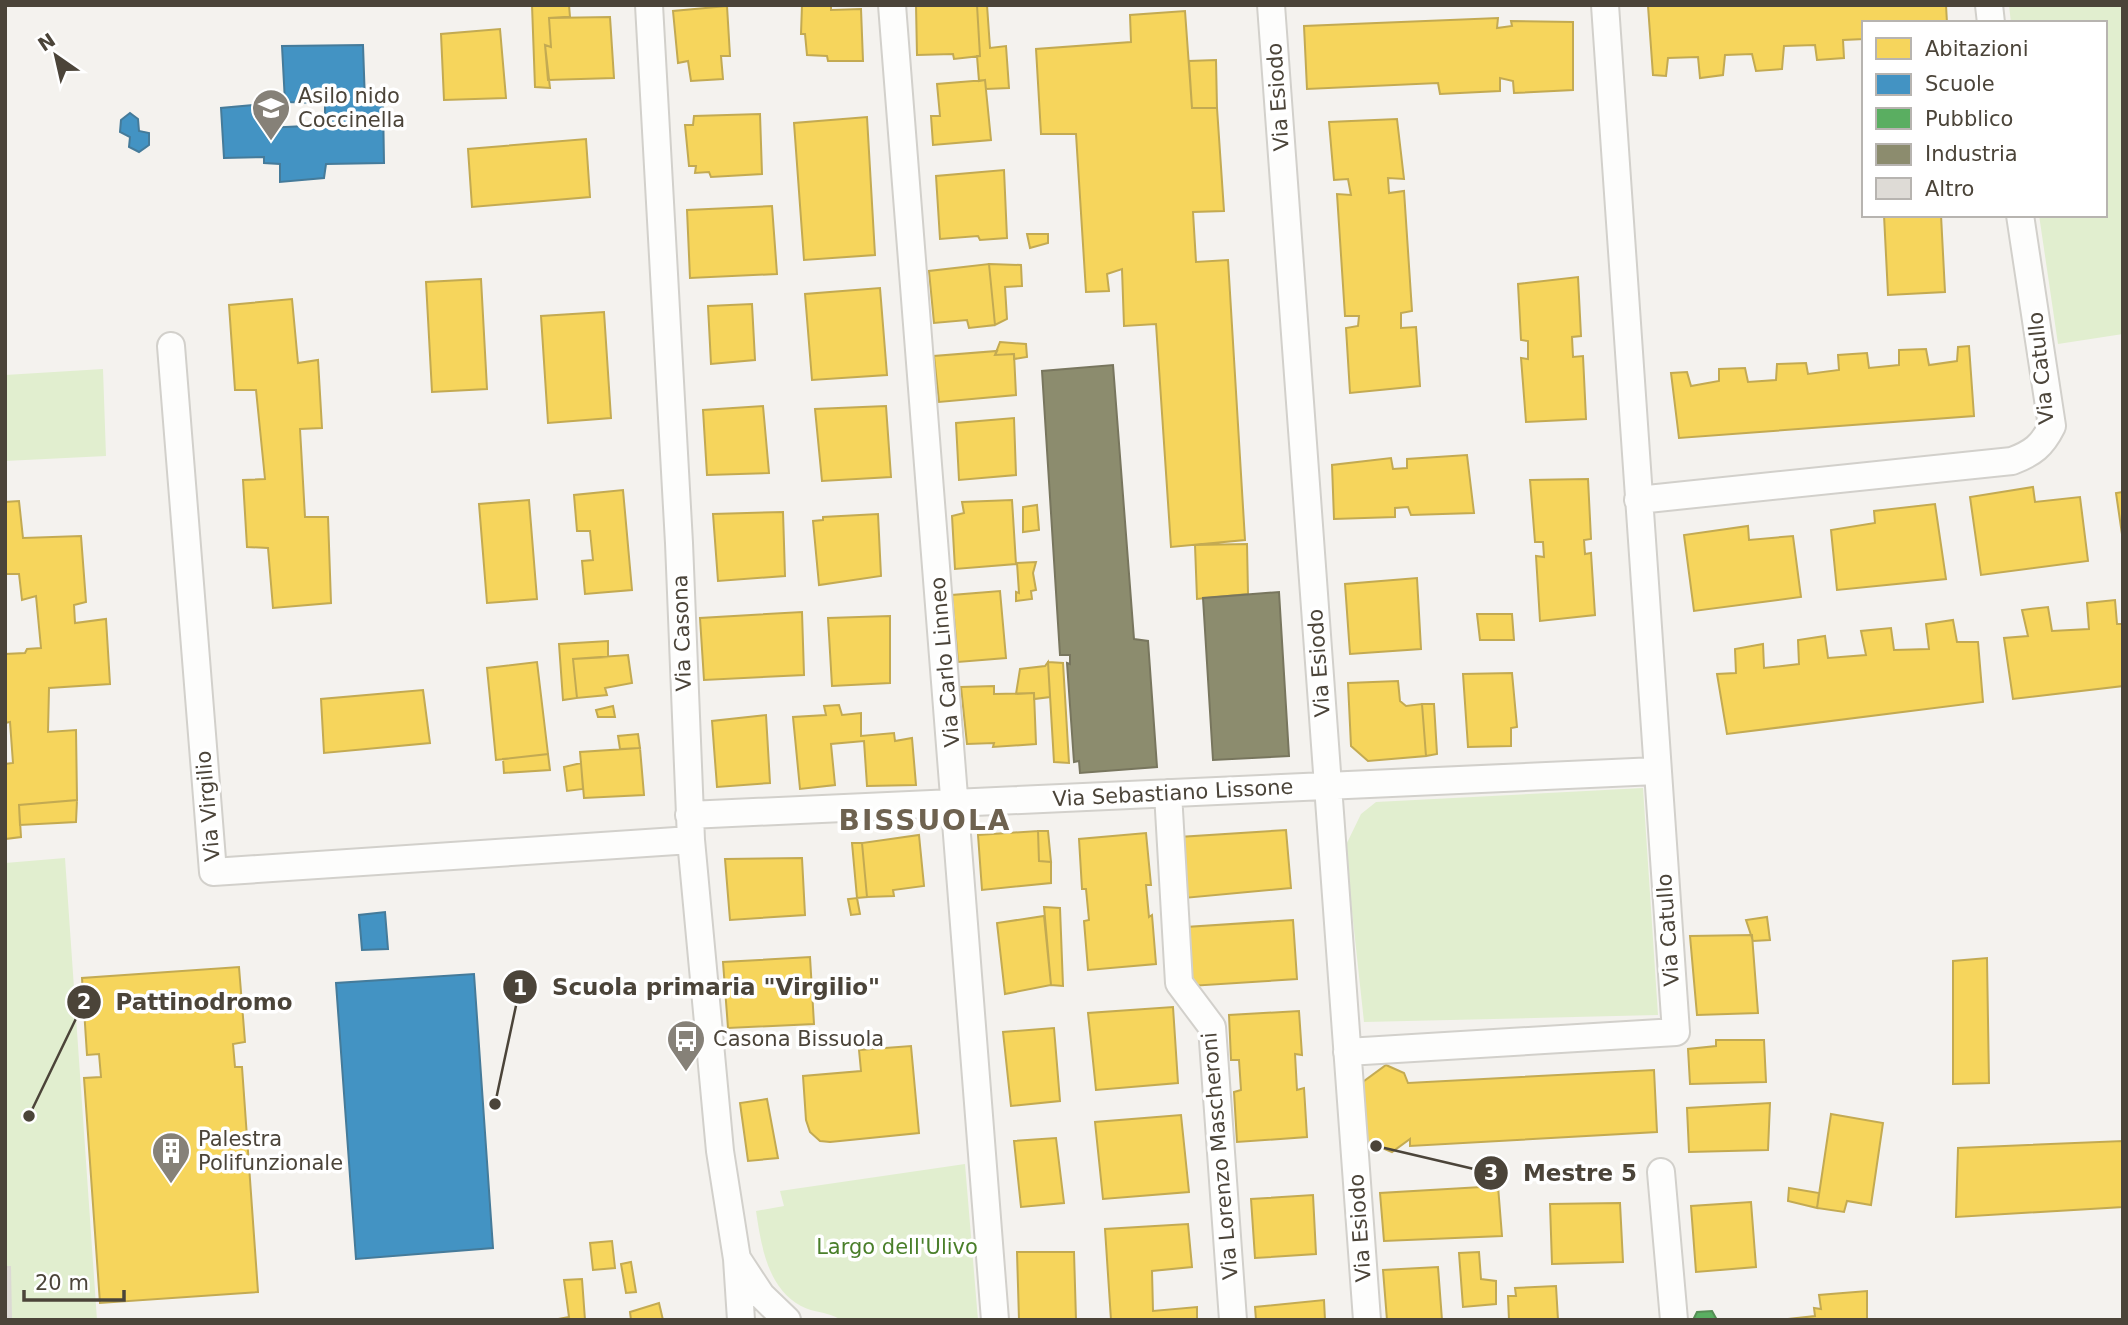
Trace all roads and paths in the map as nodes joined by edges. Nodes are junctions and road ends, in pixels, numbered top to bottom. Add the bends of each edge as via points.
1 (649, 5) edge
2 (892, 5) edge
3 (1271, 5) edge
4 (1605, 5) edge
5 (2020, 217) edge
6 (171, 346) dead end
7 (1638, 500) junction
8 (1656, 771) junction
9 (1328, 786) junction
10 (1168, 793) junction
11 (956, 803) junction
12 (690, 828) junction
13 (1348, 1052) junction
14 (1661, 1172) dead end
15 (737, 1259) junction
16 (741, 1320) edge
17 (787, 1320) edge
18 (995, 1320) edge
19 (1233, 1320) edge
20 (1367, 1320) edge
21 (1674, 1320) edge

1 - 12 street, Via Casona
2 - 11 street, Via Carlo Linneo
3 - 9 street, Via Esiodo
4 - 7 street, Via Catullo
5 - 7 street, Via Catullo via 2052,426 2032,453 2012,461
6 - 12 street, Via Virgilio via 213,872
7 - 8 street, Via Catullo
8 - 9 street, Via Sebastiano Lissone
8 - 13 street, Via Catullo via 1676,1032
9 - 10 street, Via Sebastiano Lissone
9 - 13 street, Via Esiodo
10 - 11 street, Via Sebastiano Lissone
10 - 19 street, Via Lorenzo Mascheroni via 1178,983 1212,1027
11 - 12 street, Via Sebastiano Lissone
11 - 18 street, Via Carlo Linneo
12 - 15 street, Via Casona via 720,1151
13 - 20 street, Via Esiodo
14 - 21 street
15 - 16 street, Via Casona
15 - 17 street, Via Casona via 761,1295

